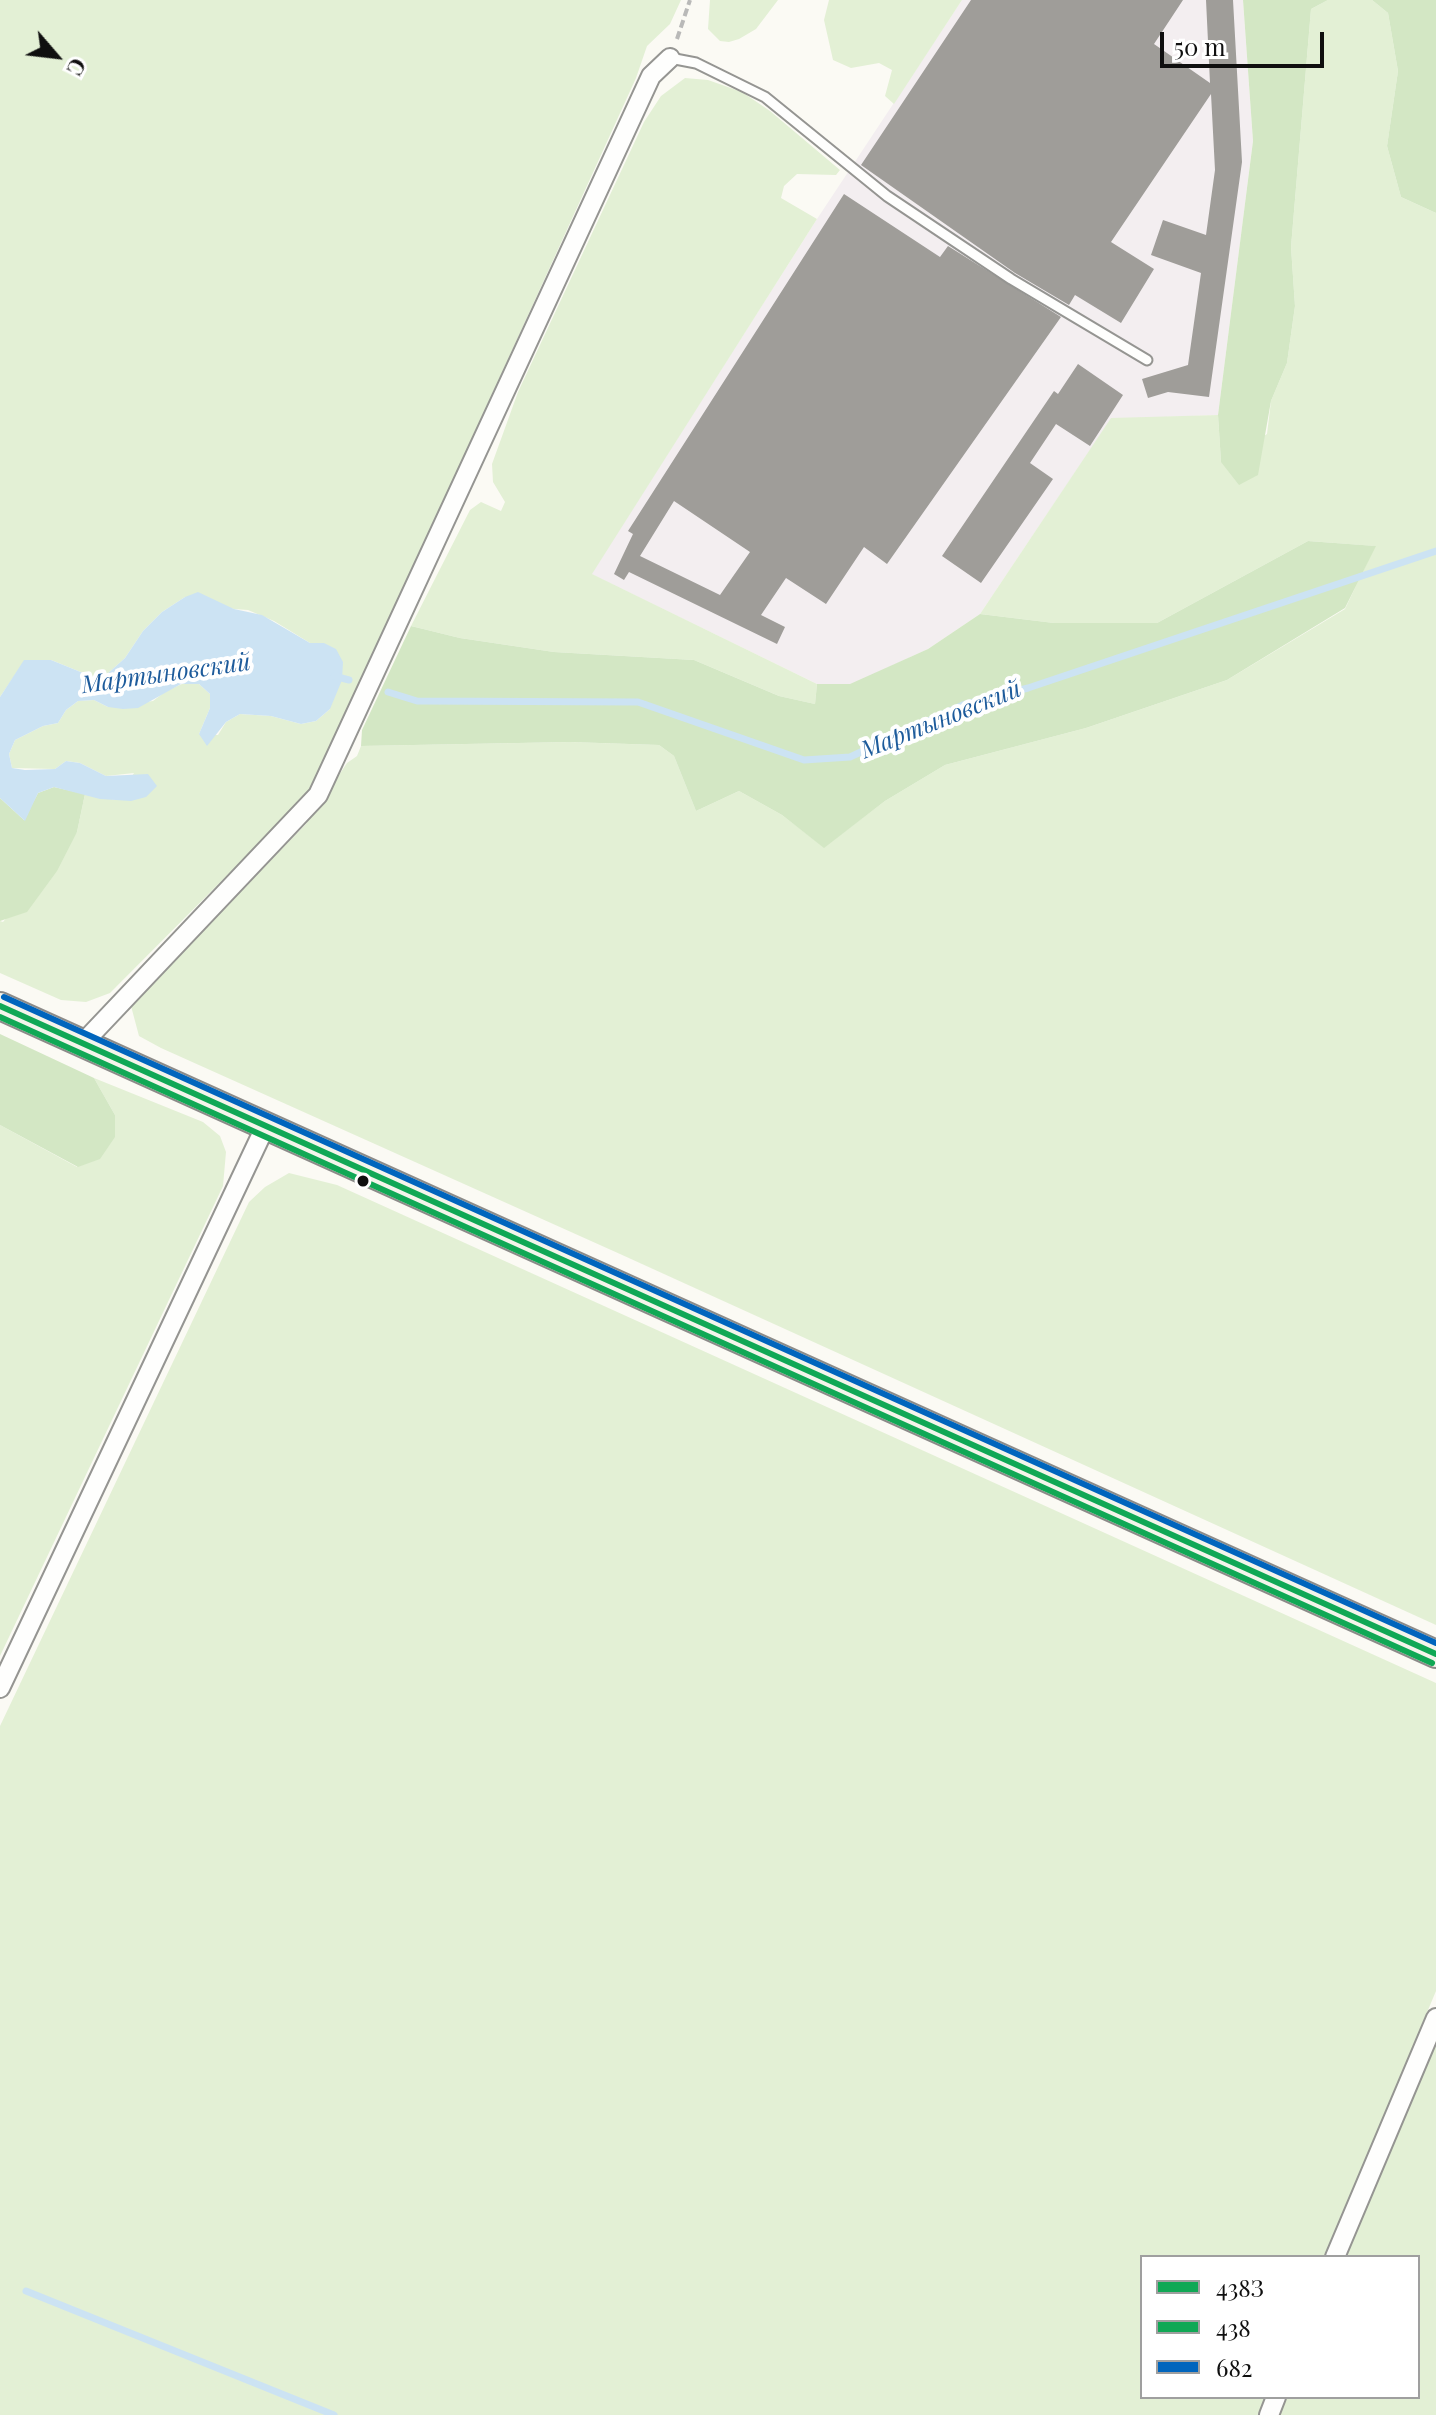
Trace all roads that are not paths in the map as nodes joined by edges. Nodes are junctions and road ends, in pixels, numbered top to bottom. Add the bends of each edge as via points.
1 (670, 58) joint
2 (1147, 360) dead end
3 (0, 1006) edge
4 (83, 1043) junction
5 (266, 1125) junction
6 (1436, 1654) edge
7 (0, 1688) edge
8 (1436, 2018) edge
9 (1336, 2255) edge

1 - 2 lane via 696,63 765,97 887,196 1011,279
1 - 4 street via 651,76 318,795
3 - 4 main road
4 - 5 main road
5 - 6 main road
5 - 7 street
8 - 9 street

